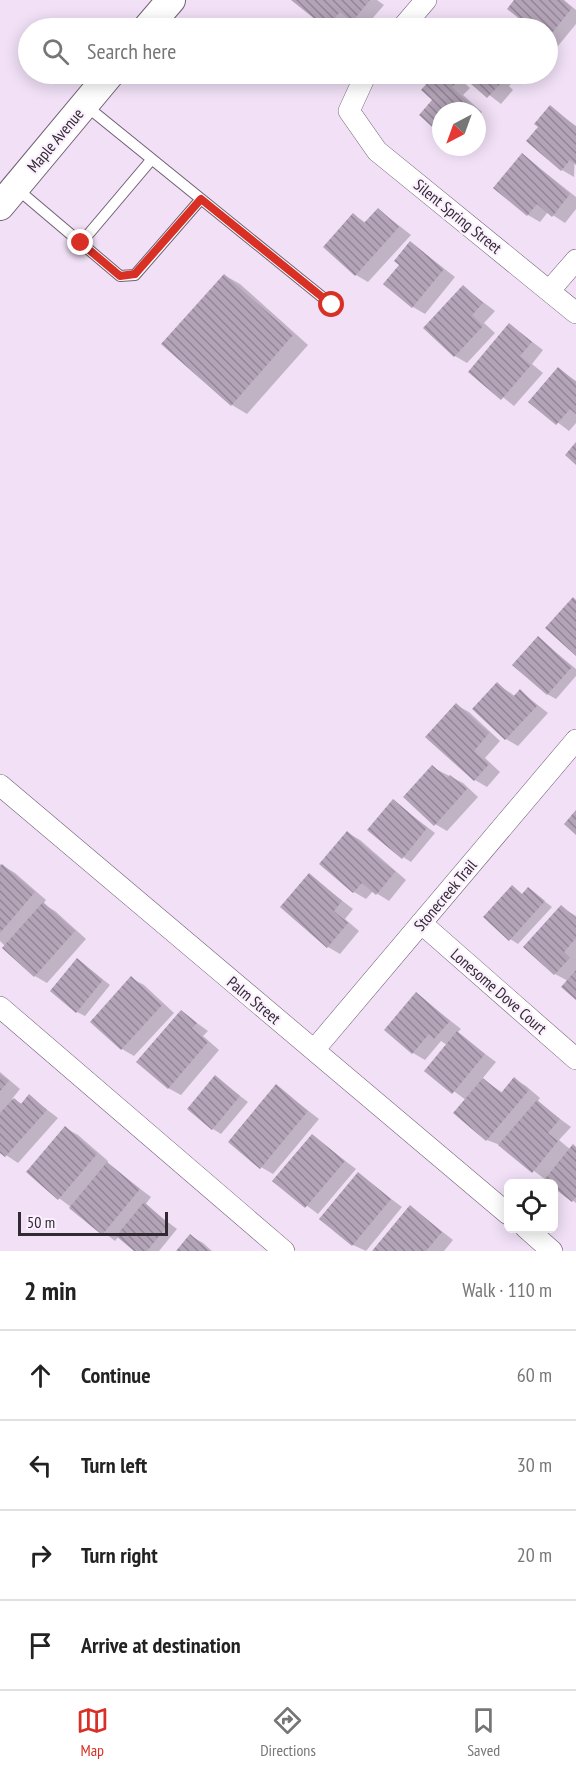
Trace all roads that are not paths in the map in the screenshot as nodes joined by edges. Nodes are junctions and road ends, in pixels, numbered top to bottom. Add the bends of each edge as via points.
1 (171, 0) edge
2 (426, 0) edge
3 (156, 18) edge
4 (411, 18) edge
5 (102, 84) edge
6 (361, 84) edge
7 (84, 105) junction
8 (152, 159) junction
9 (8, 197) edge
10 (201, 199) junction
11 (81, 243) junction
12 (576, 260) edge
13 (550, 290) junction
14 (332, 305) dead end
15 (576, 313) edge
16 (576, 740) edge
17 (0, 785) edge
18 (421, 923) junction
19 (0, 1007) edge
20 (314, 1050) junction
21 (576, 1059) edge
22 (504, 1211) edge
23 (531, 1233) edge
24 (284, 1251) edge
25 (551, 1251) edge

1 - 3 street
2 - 4 street
5 - 7 street, Maple Avenue
6 - 13 street, Silent Spring Street via 349,111 377,151
7 - 8 lane
7 - 9 street, Maple Avenue
8 - 10 lane
8 - 11 lane
9 - 11 lane
10 - 11 lane via 135,274 120,276
10 - 14 lane
12 - 13 street
13 - 15 street, Silent Spring Street
16 - 18 street, Stonecreek Trail
17 - 20 street, Palm Street
18 - 20 street, Stonecreek Trail
18 - 21 street, Lonesome Dove Court
19 - 24 street
20 - 22 street, Palm Street
23 - 25 street

